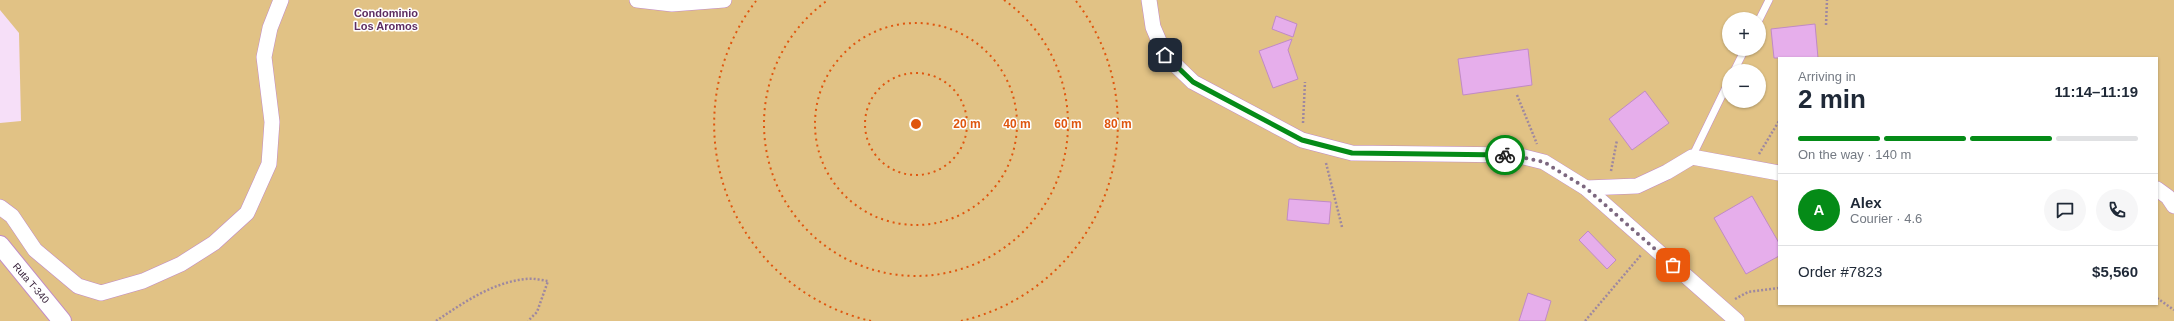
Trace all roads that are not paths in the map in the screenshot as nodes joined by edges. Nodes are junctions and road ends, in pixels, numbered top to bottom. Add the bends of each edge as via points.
1 (281, 0) edge
2 (637, 0) edge
3 (724, 0) edge
4 (1149, 0) edge
5 (1769, 0) edge
6 (1763, 12) edge
7 (1722, 95) edge
8 (1692, 157) junction
9 (1778, 173) edge
10 (1586, 188) junction
11 (2158, 190) edge
12 (2174, 206) edge
13 (0, 207) edge
14 (0, 245) edge
15 (62, 321) edge
16 (1737, 321) edge

1 - 13 street via 270,28 264,57 272,122 268,164 247,213 214,243 181,264 143,281 101,293 78,286 35,250 12,216
2 - 3 street via 672,4
4 - 10 street via 1153,26 1165,55 1193,82 1302,140 1352,153 1516,156 1544,162
5 - 6 lane
7 - 8 lane
8 - 9 street
8 - 10 street via 1668,172 1637,186
10 - 16 street
11 - 12 street via 2168,197
14 - 15 street, Ruta T-340

